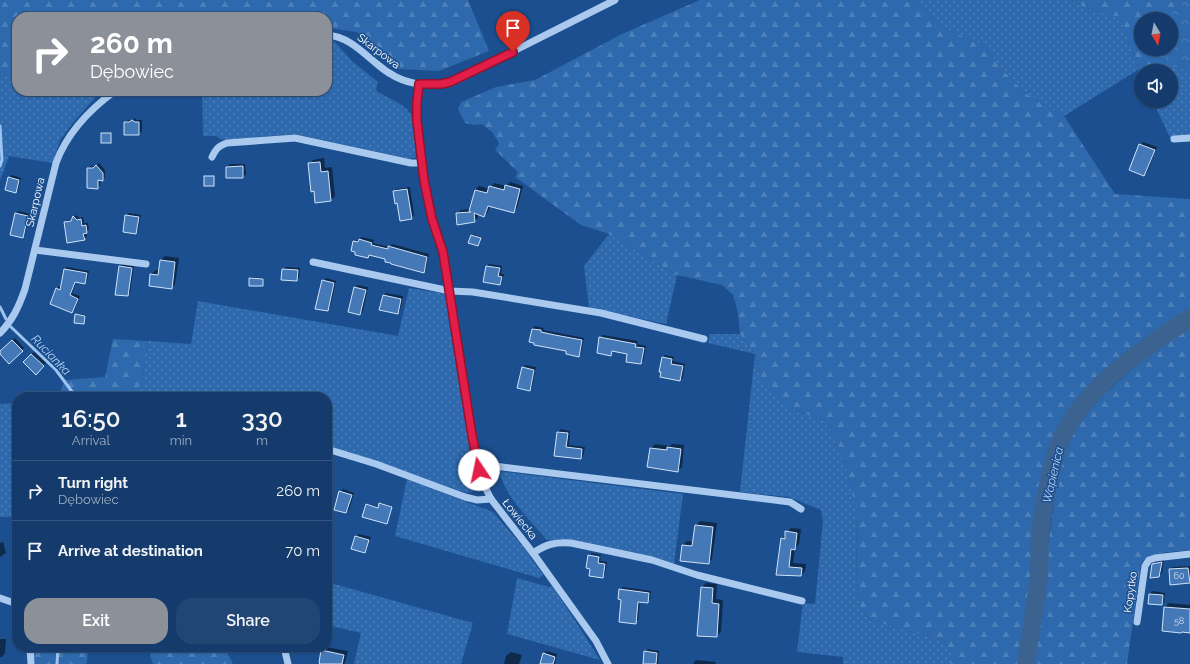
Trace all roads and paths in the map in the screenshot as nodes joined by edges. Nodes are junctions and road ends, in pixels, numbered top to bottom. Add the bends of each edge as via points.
1 (615, 0) edge
2 (332, 36) edge
3 (419, 84) junction
4 (108, 96) edge
5 (1190, 138) edge
6 (1174, 139) dead end
7 (212, 157) dead end
8 (422, 163) junction
9 (35, 250) junction
10 (313, 262) dead end
11 (146, 264) dead end
12 (450, 291) junction
13 (0, 333) edge
14 (704, 338) dead end
15 (332, 451) edge
16 (479, 470) junction
17 (491, 499) junction
18 (801, 509) dead end
19 (533, 553) junction
20 (1190, 554) edge
21 (0, 598) edge
22 (802, 601) dead end
23 (12, 602) edge
24 (1137, 622) dead end
25 (30, 652) edge
26 (285, 652) edge
27 (31, 664) edge
28 (288, 664) edge
29 (608, 664) edge

1 - 3 street, Skarpowa via 458,79 441,84
2 - 3 street, Skarpowa via 357,46 387,72 402,80
3 - 8 street, Łowiecka via 417,121
4 - 9 street, Skarpowa via 72,132 61,149
5 - 6 street
7 - 8 street via 220,145 227,143 295,138 411,163
8 - 12 street, Łowiecka via 429,209 443,252
9 - 11 street
9 - 13 street, Skarpowa via 19,307
10 - 12 street
12 - 14 street via 474,292 601,313
12 - 16 street, Łowiecka
15 - 17 street via 465,497
16 - 17 street, Łowiecka
16 - 18 street via 494,466 783,501
17 - 19 street, Łowiecka
19 - 22 street via 552,543 571,543 652,560 697,575
19 - 29 street, Łowiecka via 596,641
20 - 24 street, Kopytko via 1149,560 1145,566
21 - 23 street
25 - 27 street
26 - 28 street

